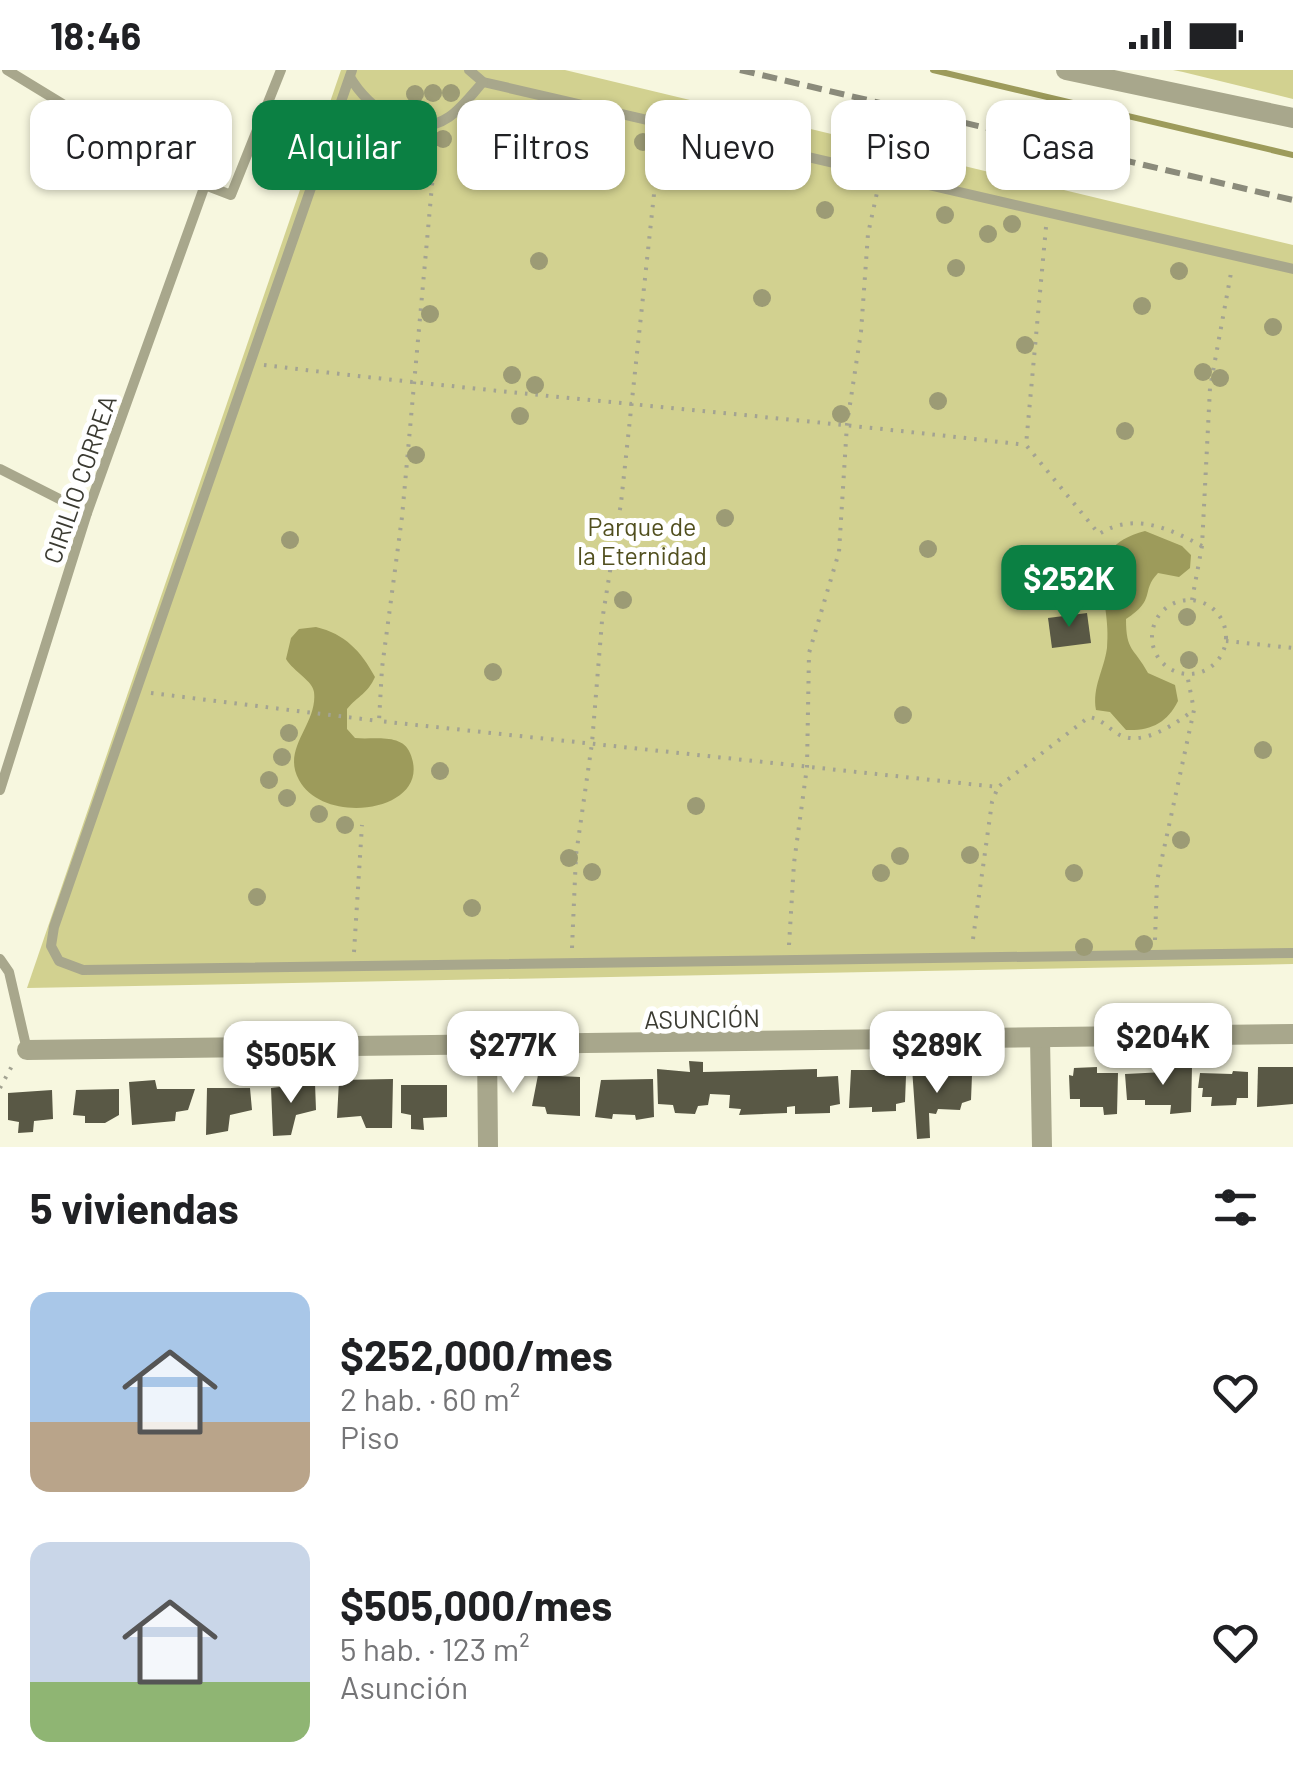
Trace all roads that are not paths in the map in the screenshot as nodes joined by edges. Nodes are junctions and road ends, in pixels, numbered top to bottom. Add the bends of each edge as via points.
1 (7, 70) edge
2 (35, 70) edge
3 (282, 70) edge
4 (468, 70) edge
5 (1066, 70) edge
6 (351, 73) edge
7 (483, 82) junction
8 (29, 83) junction
9 (56, 100) edge
10 (1293, 118) edge
11 (203, 190) edge
12 (219, 190) edge
13 (1293, 269) edge
14 (0, 470) edge
15 (87, 513) junction
16 (0, 790) edge
17 (1293, 953) edge
18 (0, 959) edge
19 (1293, 1034) edge
20 (1040, 1038) junction
21 (487, 1046) junction
22 (27, 1050) joint
23 (488, 1147) edge
24 (1042, 1147) edge

1 - 8 lane
2 - 8 lane
3 - 12 lane via 231,195
4 - 7 lane
5 - 10 street
6 - 7 lane via 374,108 424,125 448,118
6 - 17 lane via 54,927 58,961 83,970
7 - 13 lane
8 - 9 lane
11 - 15 lane, CIRILIO CORREA
14 - 15 lane
15 - 16 lane, CIRILIO CORREA
18 - 22 lane
19 - 20 street, ASUNCIÓN
20 - 21 street, ASUNCIÓN
20 - 24 street
21 - 22 street, ASUNCIÓN
21 - 23 street

